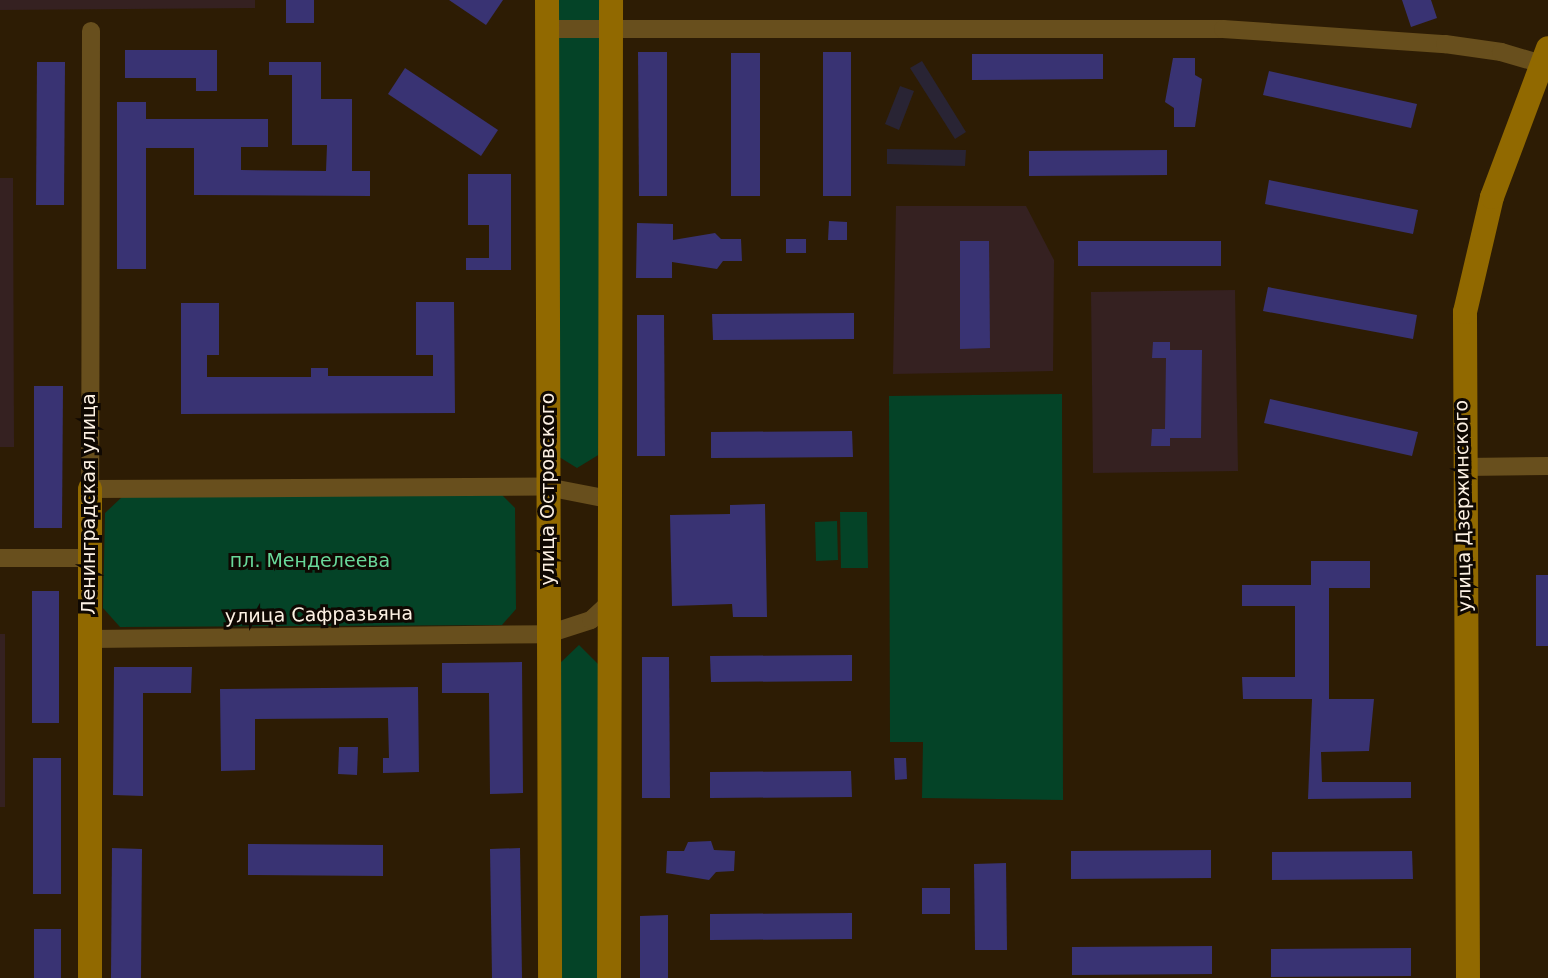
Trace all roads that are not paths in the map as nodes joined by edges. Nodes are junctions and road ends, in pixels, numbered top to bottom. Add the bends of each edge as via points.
1 (547, 0) edge
2 (611, 0) edge
3 (611, 27) junction
4 (548, 29) junction
5 (91, 31) dead end
6 (1545, 56) edge
7 (1548, 466) edge
8 (1464, 467) junction
9 (547, 487) junction
10 (90, 489) junction
11 (608, 499) junction
12 (0, 558) edge
13 (90, 558) junction
14 (608, 604) junction
15 (548, 634) junction
16 (90, 639) junction
17 (90, 978) edge
18 (550, 978) edge
19 (609, 978) edge
20 (1468, 978) edge

1 - 4 main road, улица Островского
2 - 3 main road
3 - 4 street
3 - 6 street via 1223,29 1445,44
3 - 11 main road
4 - 9 main road, улица Островского
5 - 10 street, Ленинградская улица
6 - 8 main road, улица Дзержинского via 1492,197 1465,312
7 - 8 street
8 - 20 main road, улица Дзержинского
9 - 10 street
9 - 11 street
9 - 15 main road, улица Островского
10 - 13 main road, Ленинградская улица
11 - 14 main road
12 - 13 street
13 - 16 main road, Ленинградская улица
14 - 15 street, улица Сафразьяна via 591,620
14 - 19 main road
15 - 16 street, улица Сафразьяна
15 - 18 main road, улица Островского
16 - 17 main road, Ленинградская улица

